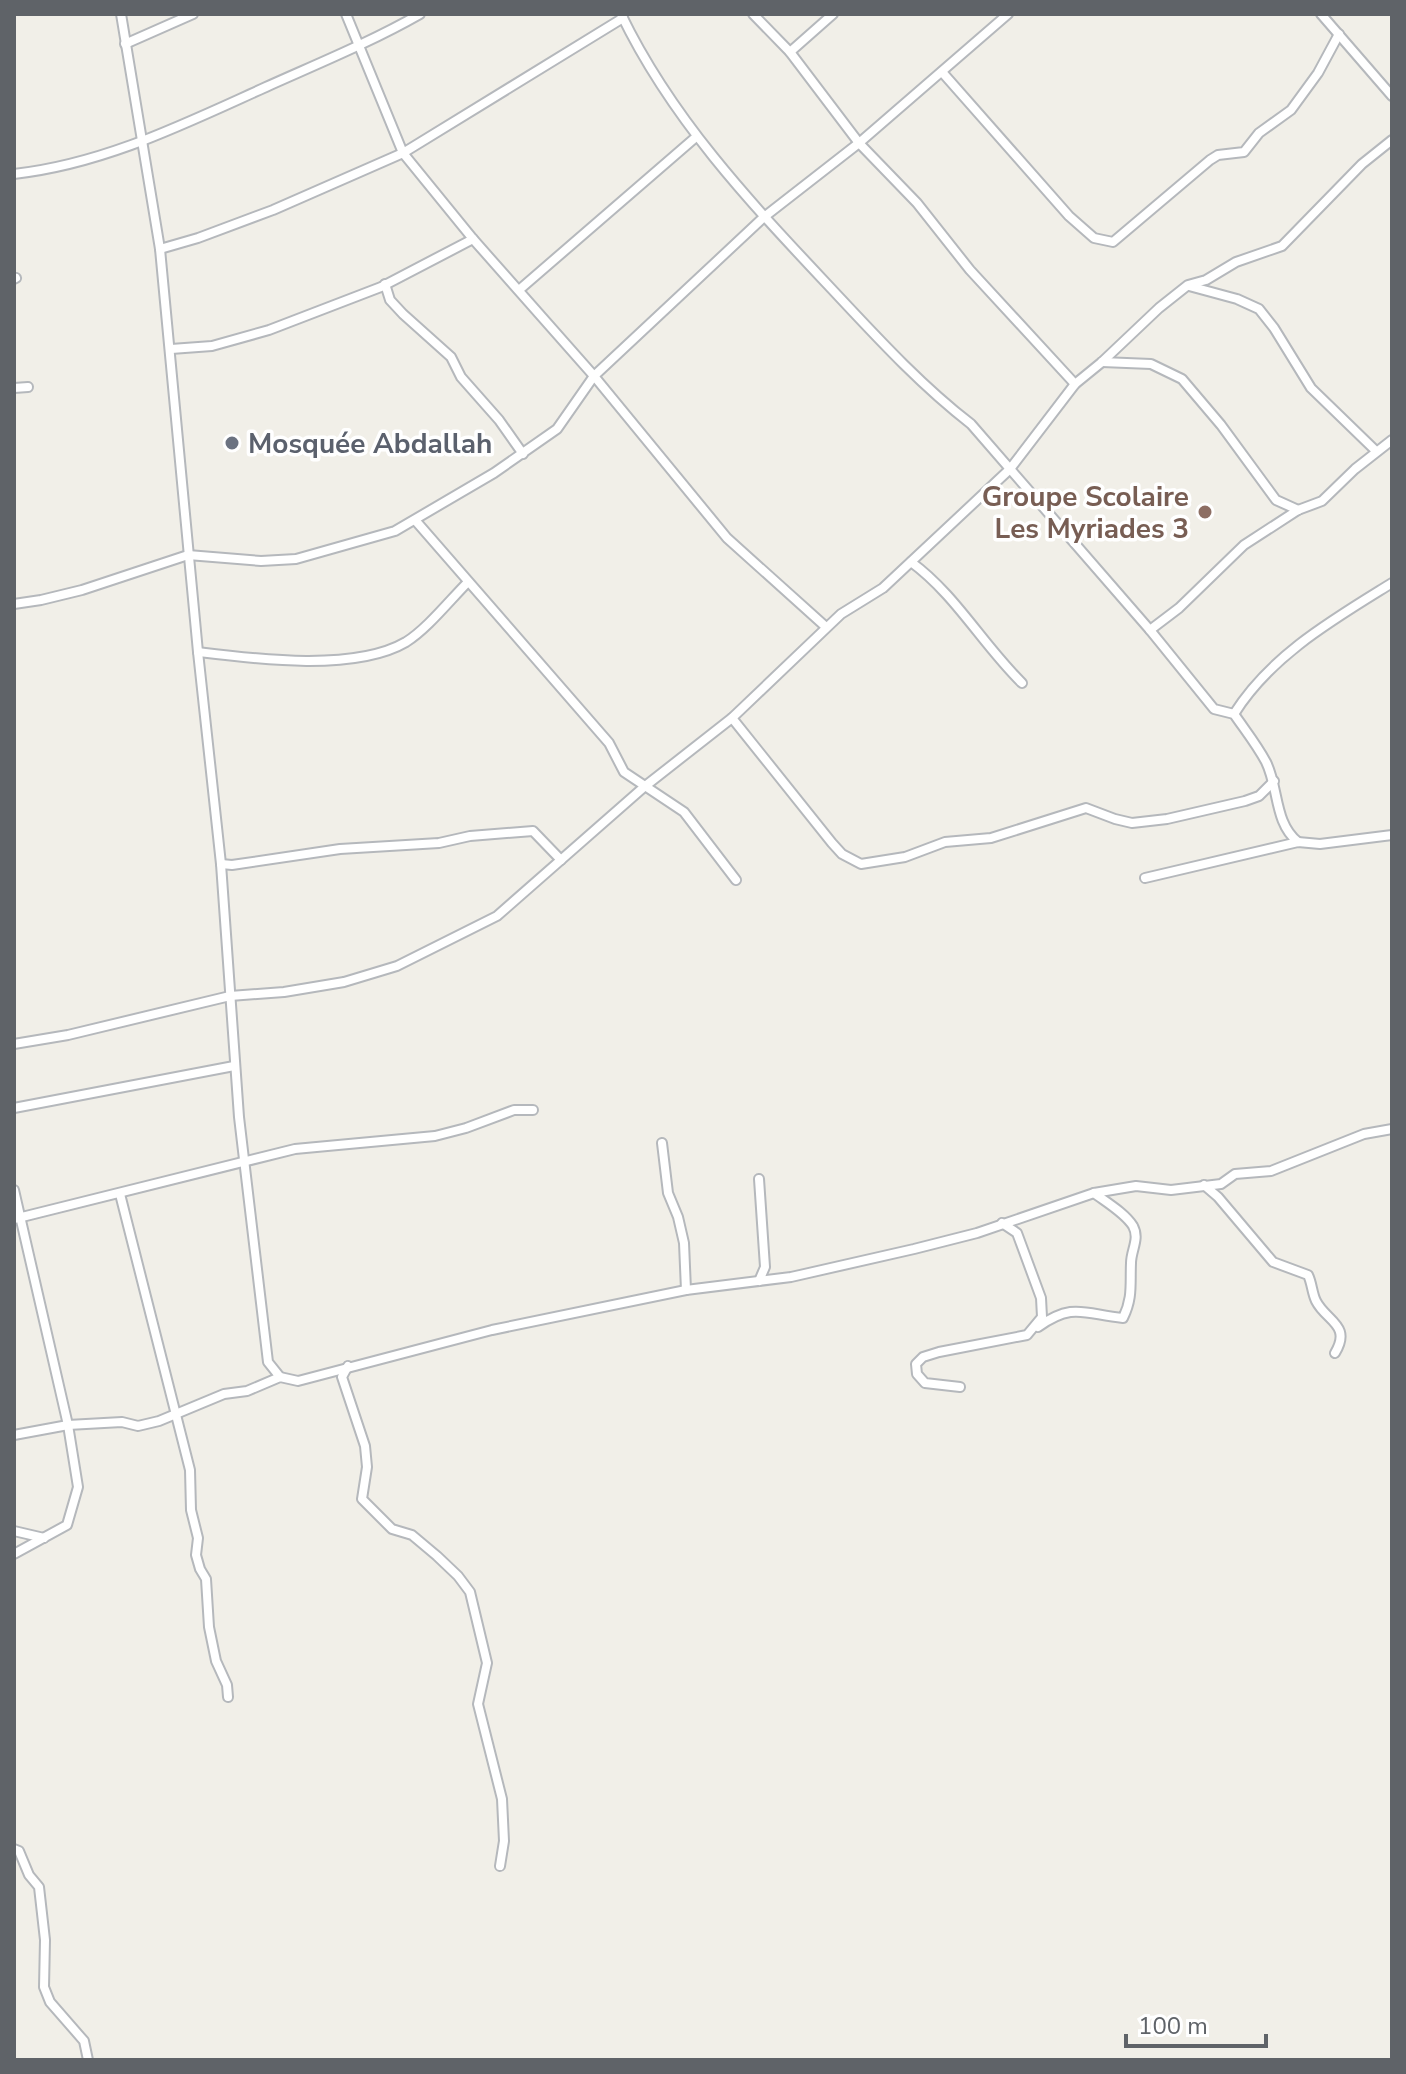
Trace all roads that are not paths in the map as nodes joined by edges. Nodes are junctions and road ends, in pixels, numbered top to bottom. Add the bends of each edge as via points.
1 (121, 14) edge
2 (193, 14) edge
3 (346, 14) edge
4 (420, 14) edge
5 (753, 14) edge
6 (833, 14) edge
7 (1008, 14) edge
8 (1321, 14) edge
9 (622, 16) edge
10 (1339, 34) junction
11 (125, 44) junction
12 (357, 46) junction
13 (790, 52) junction
14 (942, 72) junction
15 (1392, 96) edge
16 (696, 137) junction
17 (1392, 140) edge
18 (140, 143) junction
19 (859, 143) junction
20 (403, 153) junction
21 (14, 174) edge
22 (764, 217) junction
23 (473, 239) junction
24 (160, 249) junction
25 (385, 284) junction
26 (1188, 285) junction
27 (519, 290) junction
28 (171, 349) junction
29 (1102, 362) junction
30 (594, 376) junction
31 (1075, 384) junction
32 (28, 387) dead end
33 (14, 388) edge
34 (1392, 440) edge
35 (1376, 451) junction
36 (523, 454) junction
37 (1010, 469) junction
38 (1298, 510) junction
39 (415, 520) junction
40 (188, 555) junction
41 (911, 562) junction
42 (468, 582) junction
43 (1392, 583) edge
44 (14, 604) edge
45 (826, 627) junction
46 (1150, 630) junction
47 (198, 652) junction
48 (1022, 683) dead end
49 (1234, 714) junction
50 (732, 718) junction
51 (1274, 781) junction
52 (644, 787) junction
53 (1392, 835) edge
54 (1298, 842) junction
55 (561, 860) junction
56 (221, 864) junction
57 (1145, 878) dead end
58 (736, 880) dead end
59 (230, 996) junction
60 (14, 1044) edge
61 (234, 1066) junction
62 (14, 1108) edge
63 (533, 1110) dead end
64 (1392, 1129) edge
65 (662, 1143) dead end
66 (245, 1162) junction
67 (759, 1179) dead end
68 (1203, 1185) junction
69 (14, 1190) edge
70 (1094, 1193) junction
71 (120, 1194) junction
72 (18, 1218) edge
73 (1002, 1223) junction
74 (759, 1281) junction
75 (686, 1290) junction
76 (1027, 1335) junction
77 (1335, 1353) dead end
78 (348, 1366) junction
79 (280, 1377) junction
80 (960, 1387) dead end
81 (175, 1412) junction
82 (68, 1425) junction
83 (14, 1435) edge
84 (14, 1531) edge
85 (44, 1538) junction
86 (14, 1554) edge
87 (228, 1697) dead end
88 (14, 1849) edge
89 (500, 1866) dead end
90 (88, 2060) edge

1 - 11 street
2 - 11 street
3 - 12 street
4 - 12 street
5 - 13 street
6 - 13 street
7 - 14 street
8 - 10 street
9 - 16 street
9 - 20 street
10 - 14 street via 1291,110 1259,133 1244,152 1210,160 1113,242 1094,238 1069,216
10 - 15 street
11 - 18 street
12 - 18 street
12 - 20 street
13 - 19 street
14 - 19 street
16 - 22 street
16 - 27 street
17 - 26 street via 1282,246
18 - 21 street via 63,167
18 - 24 street
19 - 22 street
19 - 31 street
20 - 23 street
20 - 24 street via 260,215
22 - 30 street
22 - 37 street
23 - 25 street
23 - 27 street
24 - 28 street
25 - 28 street via 241,340
25 - 36 street via 390,300 451,357
26 - 29 street
26 - 35 street via 1259,309 1311,388
27 - 30 street
28 - 40 street
29 - 31 street
29 - 38 street via 1151,364 1182,379 1276,500
30 - 36 street via 557,429
30 - 45 street via 727,538
31 - 37 street
32 - 33 street
34 - 35 street
35 - 38 street via 1322,501
36 - 39 street
37 - 41 street
37 - 46 street
38 - 46 street via 1244,545
39 - 40 street via 395,531 296,559
39 - 42 street
40 - 44 street via 82,590
40 - 47 street
41 - 45 street
41 - 48 street via 931,576
42 - 47 street via 407,641 381,652 272,661
42 - 52 street via 609,743 624,772
43 - 49 street via 1281,659
45 - 50 street
46 - 49 street via 1214,709
47 - 56 street
49 - 51 street
50 - 51 street via 832,843 861,864 905,857 945,842 991,838 1086,808 1132,823 1167,819 1245,801
50 - 52 street
51 - 54 street via 1288,834
52 - 55 street
52 - 58 street via 684,812
53 - 54 street
54 - 57 street
55 - 56 street via 533,831 514,830 439,843
55 - 59 street via 497,916 397,966 344,982
56 - 59 street
59 - 60 street
59 - 61 street
61 - 62 street
61 - 66 street
63 - 66 street via 514,1110 435,1136 295,1149
64 - 68 street via 1351,1138 1271,1171 1243,1172 1221,1184
65 - 75 street via 668,1193 684,1243
66 - 71 street
66 - 79 street via 268,1362
67 - 74 street via 765,1267
68 - 70 street
68 - 77 street via 1273,1262 1308,1275 1317,1305 1341,1334
69 - 72 street
70 - 73 street
70 - 76 street via 1132,1226 1136,1241 1130,1303 1123,1318 1071,1310
71 - 72 street
71 - 81 street
72 - 82 street
73 - 74 street via 914,1249
73 - 76 street via 1017,1233 1041,1298 1042,1317
74 - 75 street
75 - 78 street
76 - 80 street via 939,1352 916,1364 925,1383
78 - 79 street via 298,1381
78 - 89 street via 342,1377 366,1456 362,1499 392,1529 412,1535 437,1556 470,1592 487,1663 478,1704 502,1799
79 - 81 street
81 - 82 street via 138,1426
81 - 87 street via 190,1470 196,1555 206,1579 209,1627
82 - 83 street
82 - 85 street via 78,1487 67,1525
84 - 85 street
85 - 86 street
88 - 90 street via 39,1887 44,1987 50,2002 84,2041

